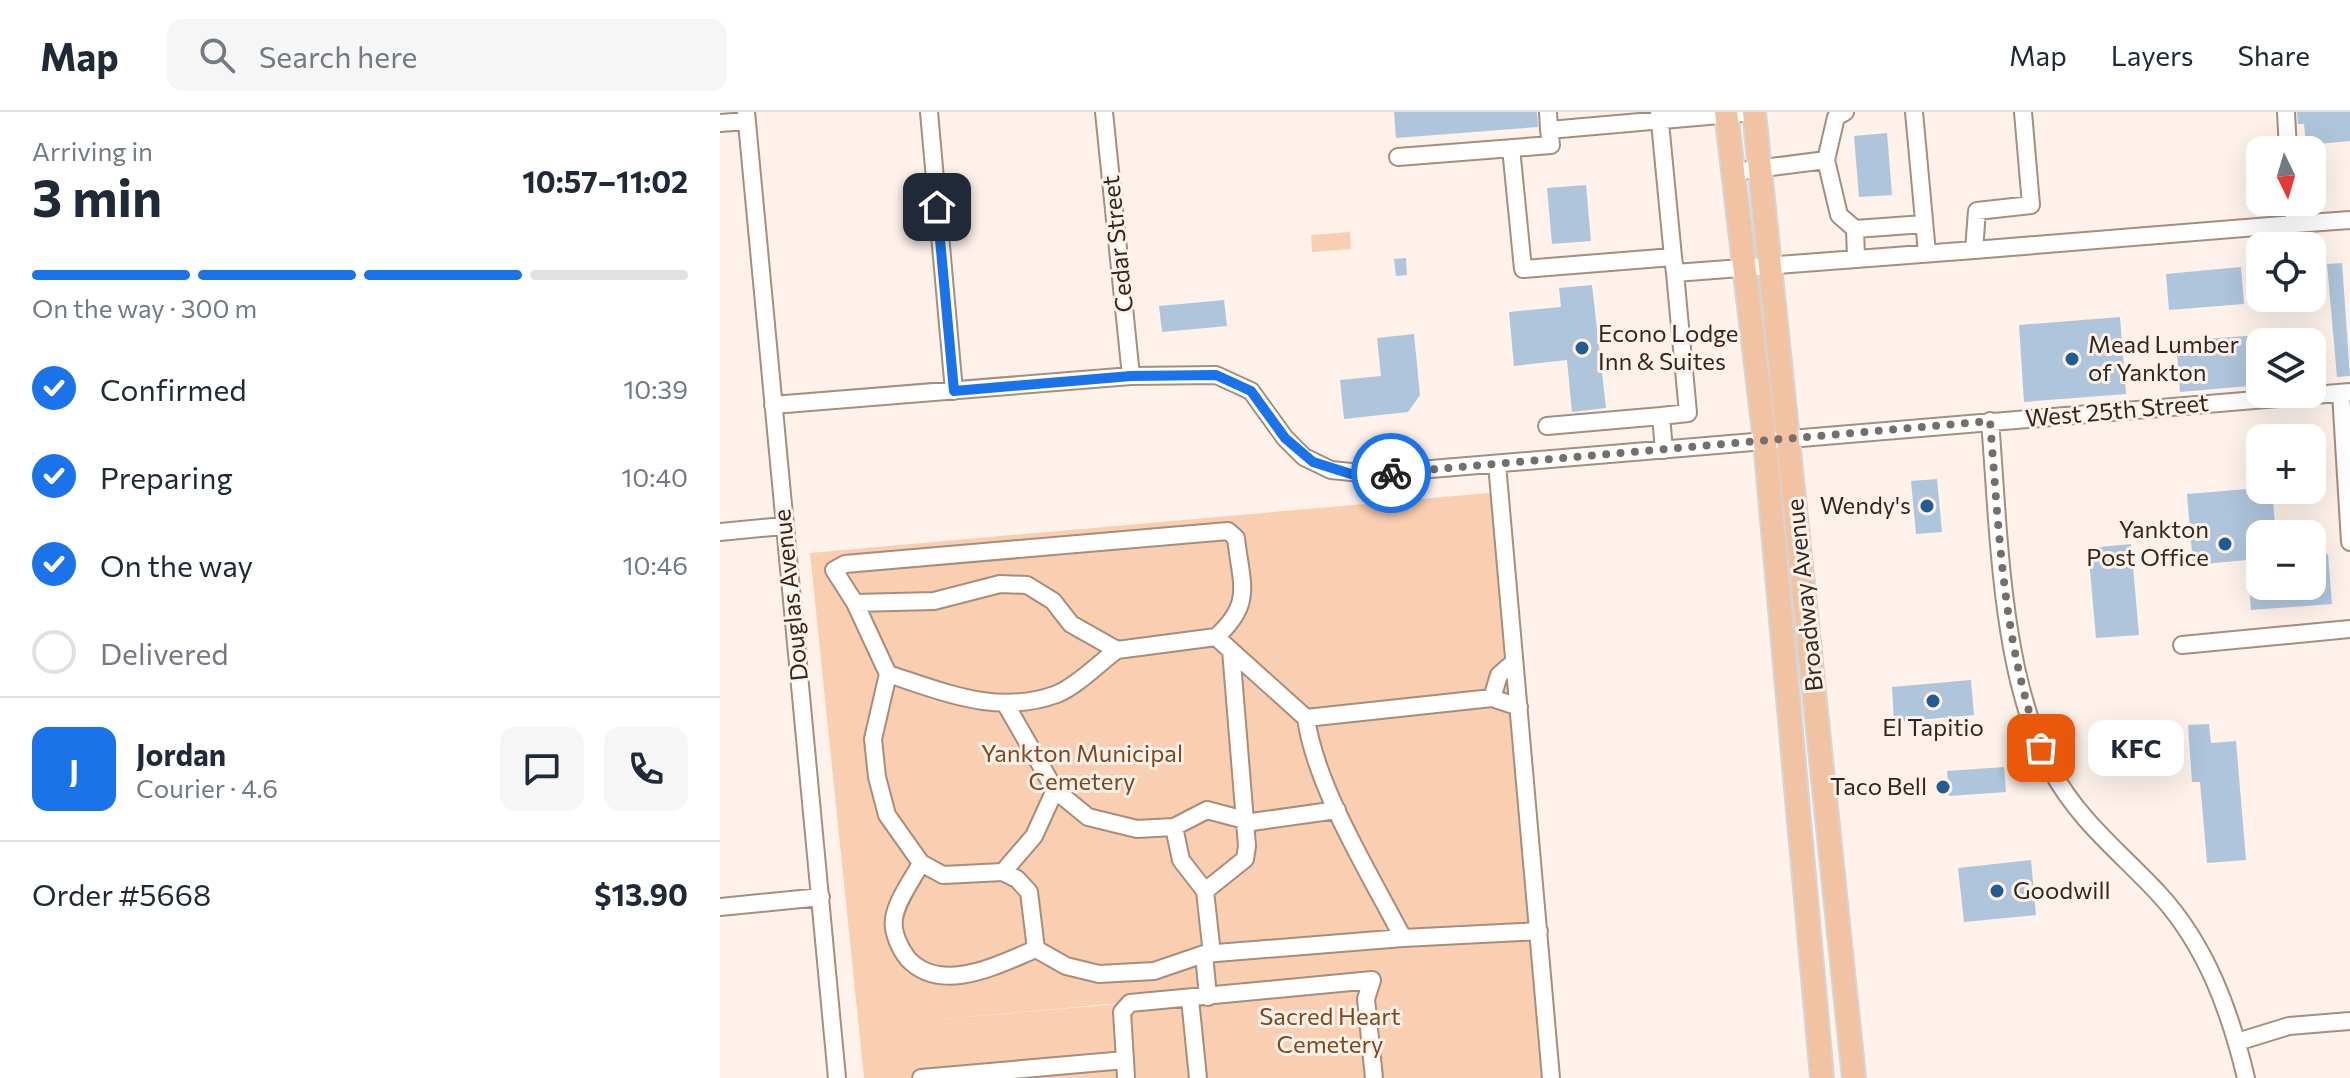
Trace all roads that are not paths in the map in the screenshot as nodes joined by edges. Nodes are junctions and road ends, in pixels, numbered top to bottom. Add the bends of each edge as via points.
1 (929, 112) edge
2 (1104, 112) edge
3 (1548, 112) edge
4 (1754, 112) edge
5 (1914, 112) edge
6 (2023, 112) edge
7 (2286, 112) edge
8 (1726, 113) edge
9 (1840, 115) edge
10 (746, 116) edge
11 (1659, 116) edge
12 (720, 123) edge
13 (1549, 130) junction
14 (2287, 136) edge
15 (1511, 148) junction
16 (1398, 157) dead end
17 (1826, 160) junction
18 (1760, 167) junction
19 (1733, 172) junction
20 (2294, 216) edge
21 (2350, 220) edge
22 (1924, 224) junction
23 (2295, 224) junction
24 (1855, 229) junction
25 (1974, 250) junction
26 (1927, 253) junction
27 (1856, 258) junction
28 (1770, 263) junction
29 (1674, 265) junction
30 (1744, 266) junction
31 (1131, 376) junction
32 (954, 391) junction
33 (2345, 393) edge
34 (773, 405) junction
35 (1661, 416) junction
36 (1990, 421) junction
37 (1547, 426) dead end
38 (1789, 439) junction
39 (1765, 441) junction
40 (1664, 450) junction
41 (1497, 464) junction
42 (783, 526) junction
43 (720, 532) edge
44 (2350, 542) edge
45 (855, 603) junction
46 (2350, 629) edge
47 (1216, 637) junction
48 (2182, 645) dead end
49 (1117, 650) junction
50 (1231, 650) junction
51 (1514, 662) junction
52 (888, 674) junction
53 (1492, 698) junction
54 (1006, 705) junction
55 (1519, 707) junction
56 (1306, 718) junction
57 (1055, 790) junction
58 (1337, 810) junction
59 (1244, 819) junction
60 (1174, 827) junction
61 (921, 863) junction
62 (1003, 872) junction
63 (1205, 891) junction
64 (821, 897) junction
65 (720, 907) edge
66 (1539, 931) junction
67 (1403, 938) junction
68 (1036, 949) junction
69 (1208, 954) junction
70 (1208, 997) junction
71 (1190, 999) junction
72 (2350, 1021) edge
73 (2237, 1042) junction
74 (1125, 1060) junction
75 (837, 1078) edge
76 (921, 1078) edge
77 (1126, 1078) edge
78 (1198, 1078) edge
79 (1374, 1078) edge
80 (1551, 1078) edge
81 (1822, 1078) edge
82 (1854, 1078) edge
83 (2246, 1078) edge

1 - 32 street
2 - 31 street, Cedar Street
3 - 13 street
4 - 8 street
4 - 18 highway, Broadway Avenue
5 - 22 street
6 - 25 street via 2031,205 1977,211
7 - 14 street
8 - 11 street
8 - 19 highway, Broadway Avenue
9 - 17 street
10 - 12 street
10 - 34 street, Douglas Avenue
11 - 13 street
11 - 29 street
13 - 15 street via 1551,145
15 - 16 street
15 - 29 street via 1523,269
17 - 18 street
17 - 24 street via 1839,215
18 - 19 street
18 - 28 highway, Broadway Avenue
19 - 30 highway, Broadway Avenue
20 - 23 street
21 - 23 street
22 - 24 street
22 - 26 street
23 - 25 street
24 - 27 street
25 - 26 street
26 - 27 street
27 - 28 street
28 - 30 street
28 - 38 highway, Broadway Avenue
29 - 30 street
29 - 35 street via 1688,413
30 - 39 highway, Broadway Avenue
31 - 32 street, West 25th Street
31 - 41 street, West 25th Street via 1216,375 1232,380 1262,402 1304,457 1331,470 1372,474
32 - 34 street, West 25th Street
33 - 36 street, West 25th Street
33 - 44 street
34 - 42 street, Douglas Avenue
35 - 37 street
35 - 40 street
36 - 38 street, West 25th Street
36 - 73 street via 2009,619 2024,699 2041,748 2088,824 2183,925 2205,960
38 - 39 street, West 25th Street
38 - 82 highway, Broadway Avenue
39 - 40 street, West 25th Street
39 - 81 highway, Broadway Avenue
40 - 41 street, West 25th Street
41 - 51 street
42 - 43 street
42 - 64 street, Douglas Avenue
45 - 47 street via 834,570 845,564 1228,531 1236,538 1243,600 1237,617
45 - 49 street via 934,601 1000,584 1027,585 1053,601 1071,624
45 - 52 street
46 - 48 street
47 - 49 street
47 - 50 street
49 - 54 street via 1059,694
50 - 56 street
50 - 59 street
51 - 53 street via 1499,675
51 - 55 street
52 - 54 street via 969,701
52 - 61 street via 873,739 877,777 887,815
53 - 55 street
53 - 56 street
54 - 57 street
55 - 66 street
56 - 58 street
57 - 60 street via 1088,817 1113,826
57 - 62 street via 1034,836
58 - 59 street
58 - 67 street
59 - 60 street via 1207,810
59 - 63 street via 1245,859
60 - 63 street via 1181,860
61 - 62 street via 943,875
61 - 68 street via 894,919 900,949 913,964 946,977 981,971
62 - 68 street via 1029,892
63 - 69 street
64 - 65 street
64 - 75 street, Douglas Avenue
66 - 67 street
66 - 80 street
67 - 69 street
68 - 69 street via 1066,966 1099,974 1154,971
69 - 70 street
70 - 71 street
70 - 79 street via 1372,980 1366,999
71 - 74 street via 1130,1003 1122,1012
71 - 78 street
72 - 73 street via 2289,1026
73 - 83 street
74 - 76 street
74 - 77 street

